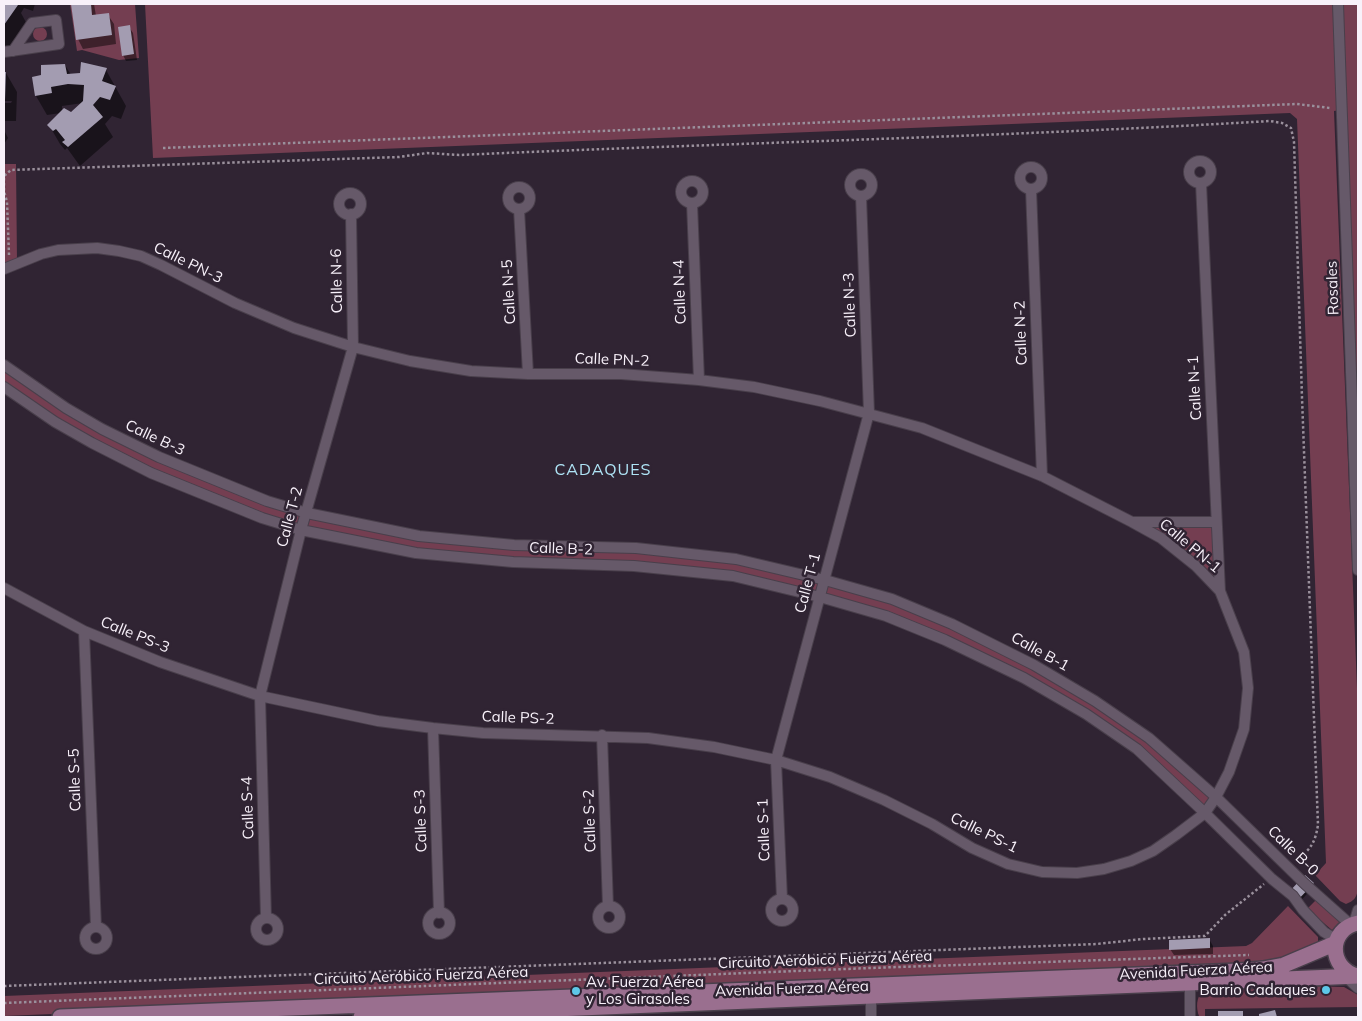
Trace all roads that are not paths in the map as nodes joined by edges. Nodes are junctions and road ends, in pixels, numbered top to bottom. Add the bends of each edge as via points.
1 (1338, 4) edge
2 (8, 51) edge
3 (1201, 183) dead end
4 (1031, 189) dead end
5 (861, 196) dead end
6 (692, 203) dead end
7 (519, 209) dead end
8 (350, 214) dead end
9 (7, 268) edge
10 (353, 348) junction
11 (4, 365) edge
12 (528, 374) junction
13 (699, 380) junction
14 (4, 387) edge
15 (1356, 411) edge
16 (869, 413) junction
17 (102, 428) junction
18 (92, 443) junction
19 (1042, 476) junction
20 (307, 512) junction
21 (1132, 522) junction
22 (1216, 522) junction
23 (302, 530) junction
24 (1358, 570) edge
25 (824, 580) junction
26 (4, 588) edge
27 (1220, 591) junction
28 (820, 597) junction
29 (84, 631) junction
30 (1034, 665) junction
31 (1024, 678) junction
32 (260, 696) junction
33 (433, 728) junction
34 (602, 735) junction
35 (776, 760) junction
36 (1216, 797) junction
37 (1205, 813) junction
38 (782, 899) dead end
39 (608, 906) dead end
40 (439, 913) dead end
41 (266, 918) dead end
42 (1355, 920) edge
43 (96, 927) dead end
44 (1336, 941) junction
45 (1350, 972) edge
46 (1190, 978) junction
47 (1358, 988) edge
48 (871, 991) junction
49 (539, 1009) edge
50 (60, 1017) edge
51 (361, 1017) edge
52 (871, 1017) edge
53 (1190, 1017) edge

1 - 15 street, Rosales
2 - 2 street via 59,44 56,20 32,23
3 - 22 street, Calle N-1
4 - 19 street, Calle N-2
5 - 16 street, Calle N-3
6 - 13 street, Calle N-4
7 - 12 street, Calle N-5
8 - 10 street, Calle N-6
9 - 10 street, Calle PN-3 via 58,250 97,248 141,256 235,303
10 - 12 street, Calle PN-2 via 471,371
10 - 20 street, Calle T-2
11 - 17 street, Calle B-3
12 - 13 street, Calle PN-2 via 621,374
13 - 16 street, Calle PN-2 via 820,400
14 - 18 street
15 - 24 street, Rosales
16 - 19 street, Calle PN-1 via 922,428
16 - 25 street, Calle T-1
17 - 18 street
17 - 20 street, Calle B-3 via 167,461 267,501
18 - 23 street via 151,473 262,518
19 - 21 street, Calle PN-1
20 - 23 street, Calle T-2
20 - 25 street, Calle B-2 via 419,536 514,545 636,548 736,559
21 - 22 street
21 - 27 street, Calle PN-1 via 1161,538 1196,566
22 - 27 street, Calle N-1
23 - 28 street, Calle B-2 via 416,553 513,562 634,566 733,576
23 - 32 street, Calle T-2
25 - 28 street, Calle T-1
25 - 30 street, Calle B-1 via 892,599 952,624
26 - 29 street, Calle PS-3
27 - 36 street, Calle PN-1 via 1244,652 1248,688 1244,729
28 - 31 street, Calle B-1 via 886,616
28 - 35 street, Calle T-1
29 - 32 street, Calle PS-3 via 160,662
29 - 43 street, Calle S-5
30 - 31 street
30 - 36 street, Calle B-1 via 1150,738
31 - 37 street, Calle B-1 via 1086,714 1137,749
32 - 33 street, Calle PS-2 via 378,721
32 - 41 street, Calle S-4
33 - 34 street, Calle PS-2 via 483,733
33 - 40 street, Calle S-3
34 - 35 street, Calle PS-2 via 705,745
34 - 39 street, Calle S-2
35 - 37 street, Calle PS-1 via 884,800 1008,864 1042,872 1077,874 1131,861 1153,851
35 - 38 street, Calle S-1
36 - 37 street, Calle PN-1
36 - 42 street, Calle B-0 via 1288,866
37 - 44 street
42 - 44 main road, Avenida Fuerza Aérea
44 - 45 main road via 1336,956
44 - 46 main road, Avenida Fuerza Aérea via 1284,965
45 - 46 main road, Avenida Fuerza Aérea
45 - 47 street
46 - 48 main road, Avenida Fuerza Aérea
46 - 53 street
48 - 49 main road, Avenida Fuerza Aérea
48 - 52 street
49 - 50 main road, Avenida Fuerza Aérea
49 - 51 main road, Avenida Fuerza Aérea

